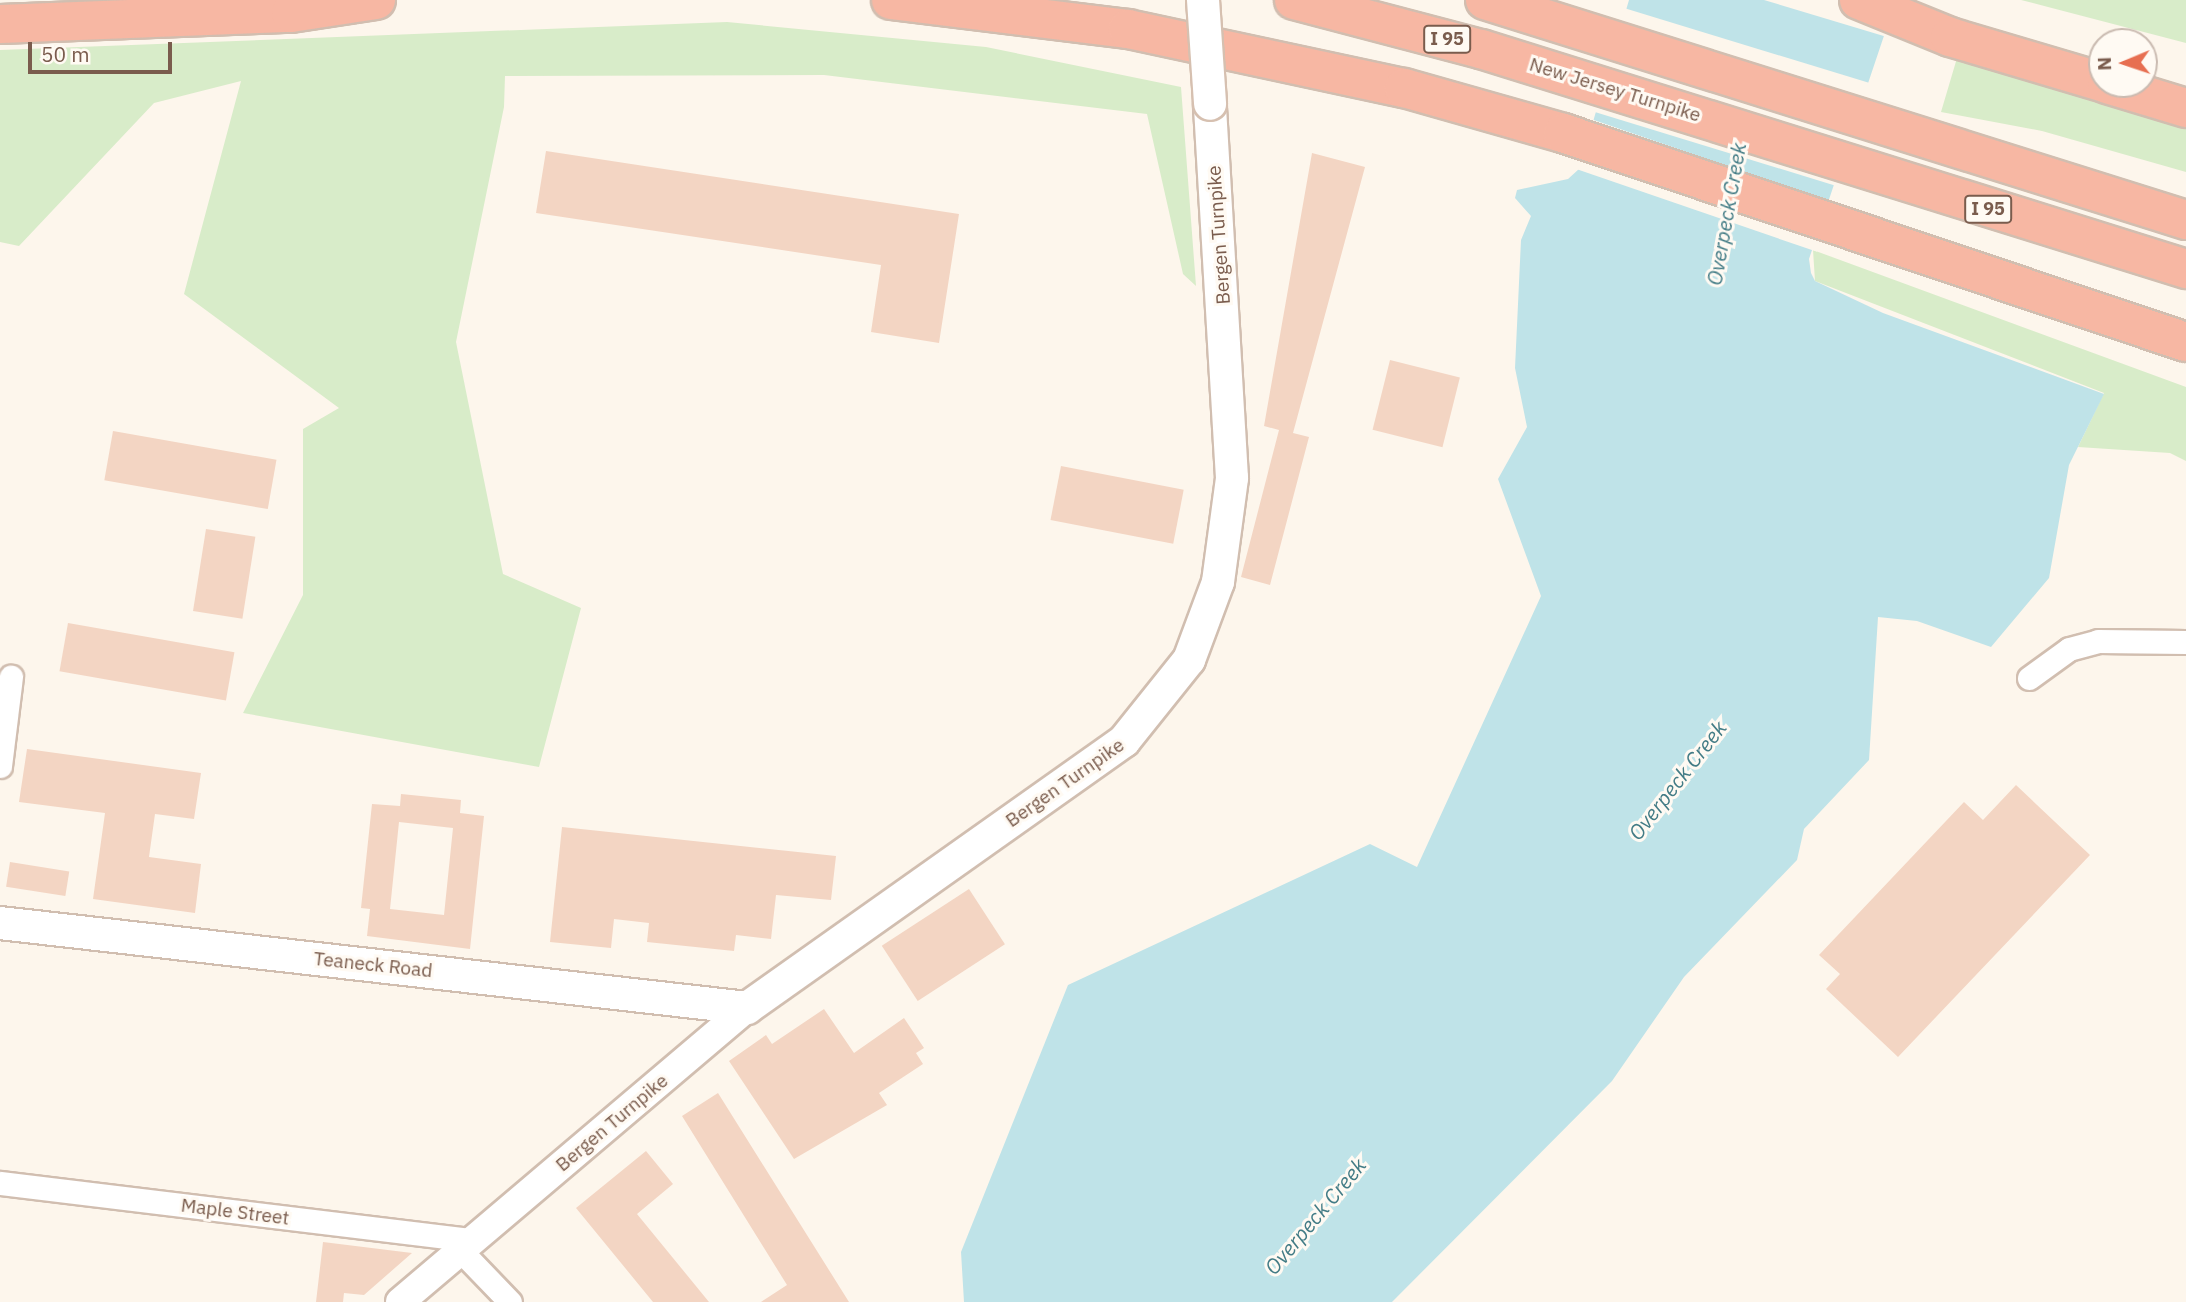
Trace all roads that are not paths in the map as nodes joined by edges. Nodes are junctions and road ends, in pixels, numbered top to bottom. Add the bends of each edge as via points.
1 (376, 0) edge
2 (891, 0) edge
3 (1203, 0) edge
4 (1294, 0) edge
5 (1485, 0) edge
6 (1859, 0) edge
7 (1867, 0) edge
8 (1904, 13) junction
9 (0, 24) edge
10 (2088, 55) edge
11 (2158, 74) edge
12 (2088, 77) edge
13 (2186, 82) edge
14 (2153, 98) edge
15 (2186, 108) edge
16 (1964, 146) junction
17 (2186, 199) edge
18 (2186, 220) edge
19 (2133, 256) junction
20 (2186, 269) edge
21 (2186, 279) edge
22 (2044, 299) junction
23 (2186, 342) edge
24 (2186, 362) edge
25 (2186, 642) edge
26 (11, 677) dead end
27 (2029, 678) dead end
28 (0, 766) edge
29 (0, 923) edge
30 (747, 1008) junction
31 (0, 1183) edge
32 (465, 1245) junction
33 (400, 1302) edge
34 (510, 1302) edge

1 - 9 highway via 291,13
2 - 22 highway via 1235,49 1563,133
3 - 30 main road, Bergen Turnpike, bridge via 1232,478 1217,582 1189,660 1124,741
4 - 19 highway, New Jersey Turnpike / I 95 via 1598,84
5 - 16 highway
6 - 8 highway
7 - 8 highway
8 - 10 highway
8 - 12 highway
11 - 13 highway
14 - 15 highway
16 - 17 highway
16 - 18 highway
19 - 20 highway, I 95
19 - 21 highway, I 95
22 - 23 highway
22 - 24 highway
25 - 27 street via 2098,641 2069,649
26 - 28 street
29 - 30 main road, Teaneck Road
30 - 32 street, Bergen Turnpike
31 - 32 street, Maple Street
32 - 33 street, Bergen Turnpike
32 - 34 street

